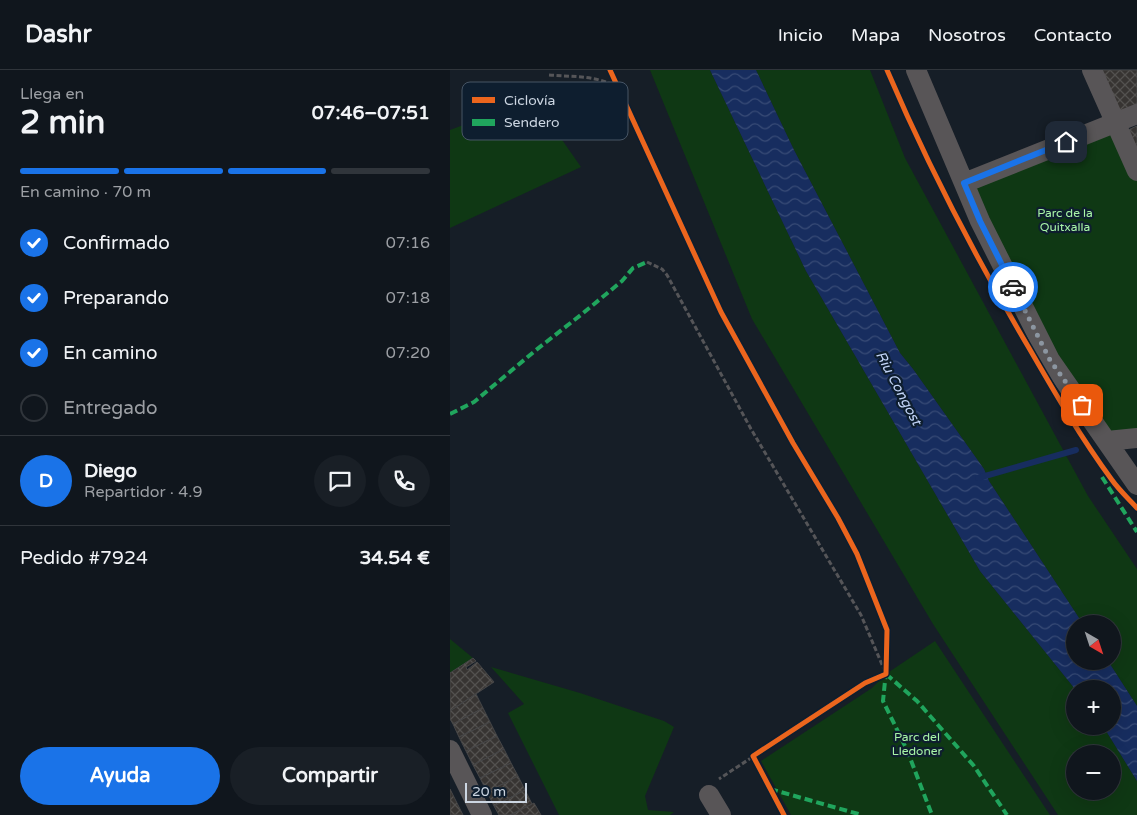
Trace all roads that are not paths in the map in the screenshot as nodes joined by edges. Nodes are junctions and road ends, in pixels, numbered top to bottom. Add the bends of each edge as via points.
1 (916, 70) edge
2 (1092, 70) edge
3 (1137, 114) edge
4 (1116, 122) junction
5 (1137, 171) edge
6 (964, 183) junction
7 (1137, 438) edge
8 (1107, 441) junction
9 (1137, 484) edge
10 (450, 750) edge
11 (482, 815) edge

1 - 6 street
2 - 4 street
3 - 4 street
4 - 5 street
4 - 6 street
6 - 8 street via 1050,360
7 - 8 street
8 - 9 street
10 - 11 street

